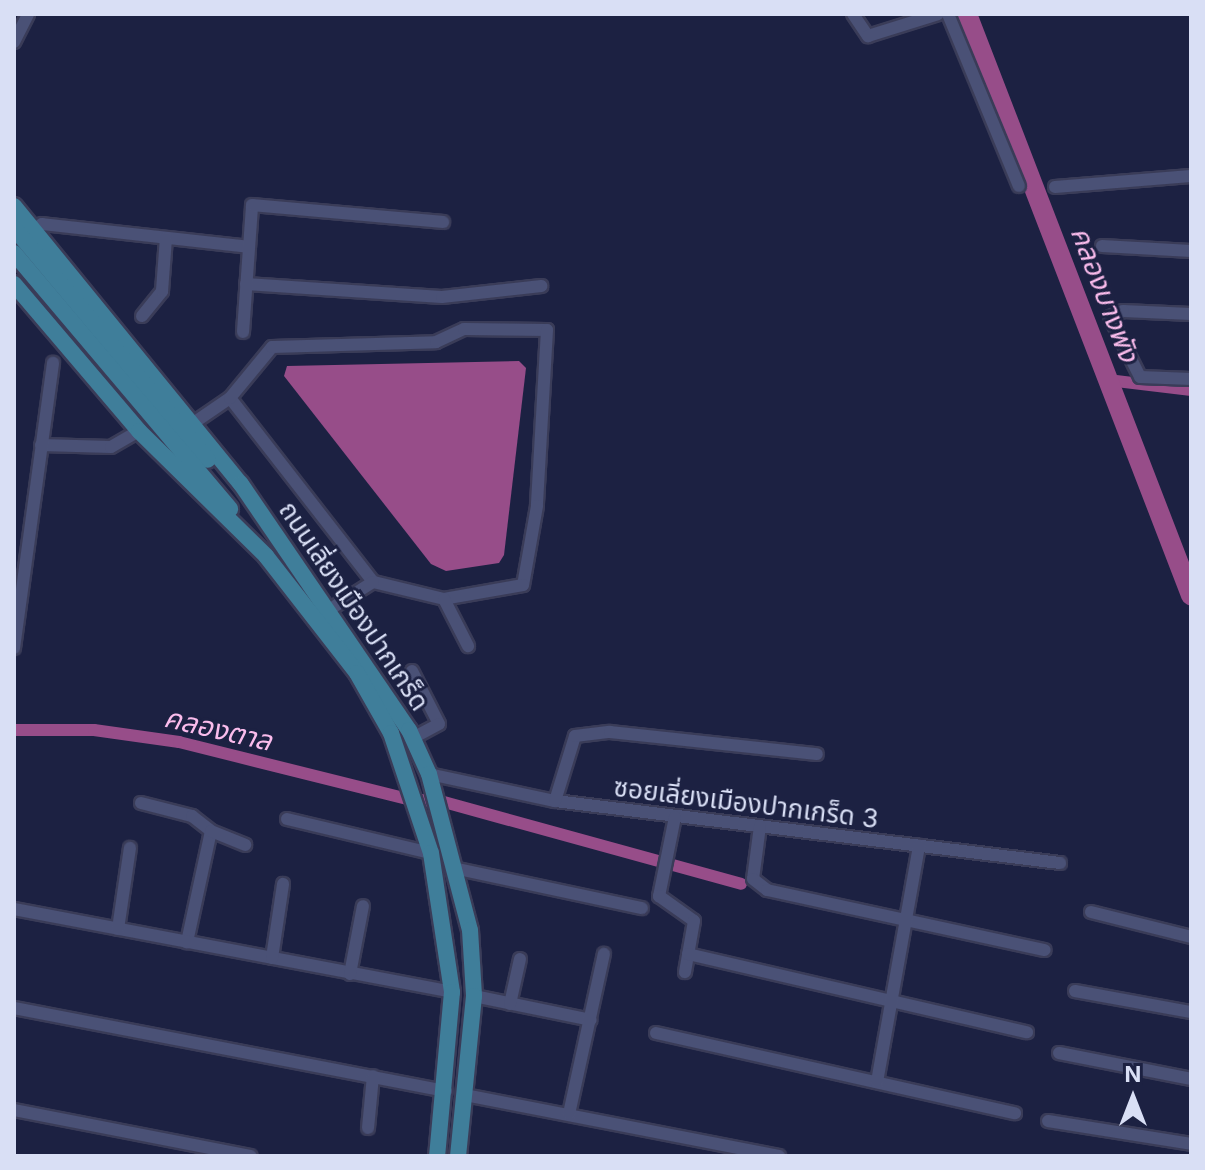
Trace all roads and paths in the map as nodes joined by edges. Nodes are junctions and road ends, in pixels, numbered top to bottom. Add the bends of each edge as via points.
1 (28, 14) edge
2 (853, 14) edge
3 (938, 14) edge
4 (948, 14) edge
5 (14, 42) edge
6 (1191, 176) edge
7 (1019, 186) dead end
8 (1055, 187) dead end
9 (14, 206) edge
10 (443, 222) dead end
11 (14, 228) edge
12 (34, 230) junction
13 (166, 238) junction
14 (1102, 246) dead end
15 (249, 247) junction
16 (1191, 251) edge
17 (14, 253) edge
18 (14, 284) edge
19 (246, 284) junction
20 (541, 286) dead end
21 (1191, 314) edge
22 (142, 316) dead end
23 (243, 332) dead end
24 (106, 349) junction
25 (53, 363) dead end
26 (1191, 379) edge
27 (230, 398) junction
28 (192, 424) junction
29 (139, 431) junction
30 (41, 445) junction
31 (277, 534) junction
32 (266, 556) junction
33 (373, 582) junction
34 (444, 599) junction
35 (332, 608) junction
36 (468, 646) dead end
37 (14, 648) edge
38 (412, 671) dead end
39 (413, 738) junction
40 (817, 754) dead end
41 (429, 774) junction
42 (555, 801) junction
43 (141, 803) dead end
44 (675, 817) junction
45 (287, 819) dead end
46 (760, 826) junction
47 (211, 831) junction
48 (245, 845) dead end
49 (919, 846) junction
50 (130, 848) dead end
51 (431, 853) junction
52 (1060, 863) dead end
53 (458, 869) junction
54 (283, 884) dead end
55 (363, 906) dead end
56 (642, 908) dead end
57 (14, 909) edge
58 (1091, 912) dead end
59 (905, 921) junction
60 (118, 929) junction
61 (1191, 937) edge
62 (187, 942) junction
63 (1045, 950) dead end
64 (604, 954) dead end
65 (688, 954) junction
66 (272, 958) junction
67 (520, 959) dead end
68 (685, 972) dead end
69 (350, 974) junction
70 (1075, 991) dead end
71 (452, 992) junction
72 (474, 996) junction
73 (891, 1000) junction
74 (510, 1004) junction
75 (14, 1008) edge
76 (1191, 1012) edge
77 (591, 1020) junction
78 (1027, 1032) dead end
79 (656, 1033) dead end
80 (1059, 1053) dead end
81 (373, 1076) junction
82 (1191, 1079) edge
83 (877, 1082) junction
84 (446, 1091) junction
85 (465, 1095) junction
86 (14, 1110) edge
87 (1015, 1113) dead end
88 (569, 1114) junction
89 (1048, 1121) dead end
90 (368, 1128) dead end
91 (1191, 1144) edge
92 (734, 1152) edge
93 (251, 1156) edge
94 (437, 1156) edge
95 (458, 1156) edge
96 (779, 1156) edge

1 - 5 street
2 - 3 street via 868,36
4 - 7 street
6 - 8 street
9 - 12 main road, ถนนเลี่ยงเมืองปากเกร็ด
10 - 15 street via 256,204
11 - 24 main road
12 - 13 street via 42,224
12 - 28 main road, ถนนเลี่ยงเมืองปากเกร็ด
13 - 15 street
13 - 22 street via 162,291
14 - 16 street
15 - 19 street
17 - 24 main road
18 - 29 main road, ถนนเลี่ยงเมืองปากเกร็ด
19 - 20 street via 442,297
19 - 23 street
21 - 26 street via 1123,311 1110,323 1140,377
24 - 31 main road
24 - 32 main road
25 - 30 street
27 - 28 street
27 - 33 street
27 - 34 street via 272,347 436,342 464,329 547,330 525,581 470,599
28 - 31 main road, ถนนเลี่ยงเมืองปากเกร็ด
29 - 30 street via 111,447
29 - 32 main road, ถนนเลี่ยงเมืองปากเกร็ด
30 - 37 street
31 - 35 main road, ถนนเลี่ยงเมืองปากเกร็ด
32 - 51 main road, ถนนเลี่ยงเมืองปากเกร็ด via 357,673 391,733
33 - 34 street
33 - 35 street
34 - 36 street
35 - 39 main road, ถนนเลี่ยงเมืองปากเกร็ด
38 - 39 street via 439,724
39 - 41 main road, ถนนเลี่ยงเมืองปากเกร็ด
40 - 42 street via 610,732 575,736
41 - 42 street, ซอยเลี่ยงเมืองปากเกร็ด 3
41 - 53 main road, ถนนเลี่ยงเมืองปากเกร็ด
42 - 44 street, ซอยเลี่ยงเมืองปากเกร็ด 3
43 - 47 street via 192,816
44 - 46 street, ซอยเลี่ยงเมืองปากเกร็ด 3
44 - 65 street via 659,896 667,908 691,917
45 - 51 street
46 - 49 street, ซอยเลี่ยงเมืองปากเกร็ด 3
46 - 59 street via 757,886
47 - 48 street
47 - 62 street
49 - 52 street, ซอยเลี่ยงเมืองปากเกร็ด 3
49 - 59 street
50 - 60 street
51 - 71 main road, ถนนเลี่ยงเมืองปากเกร็ด
53 - 56 street
53 - 72 main road, ถนนเลี่ยงเมืองปากเกร็ด
54 - 66 street
55 - 69 street
57 - 60 street
58 - 61 street
59 - 63 street
59 - 73 street
60 - 62 street
62 - 66 street
64 - 77 street
65 - 68 street
65 - 73 street
66 - 69 street
67 - 74 street
69 - 71 street
70 - 76 street
71 - 84 main road, ถนนเลี่ยงเมืองปากเกร็ด
72 - 74 street
72 - 85 main road, ถนนเลี่ยงเมืองปากเกร็ด
73 - 78 street
73 - 83 street
74 - 77 street
75 - 81 street
77 - 88 street
79 - 83 street
80 - 82 street
81 - 84 street
81 - 90 street
83 - 87 street
84 - 94 main road, ถนนเลี่ยงเมืองปากเกร็ด
85 - 88 street
85 - 95 main road, ถนนเลี่ยงเมืองปากเกร็ด
86 - 93 street
88 - 92 street
89 - 91 street
92 - 96 street

